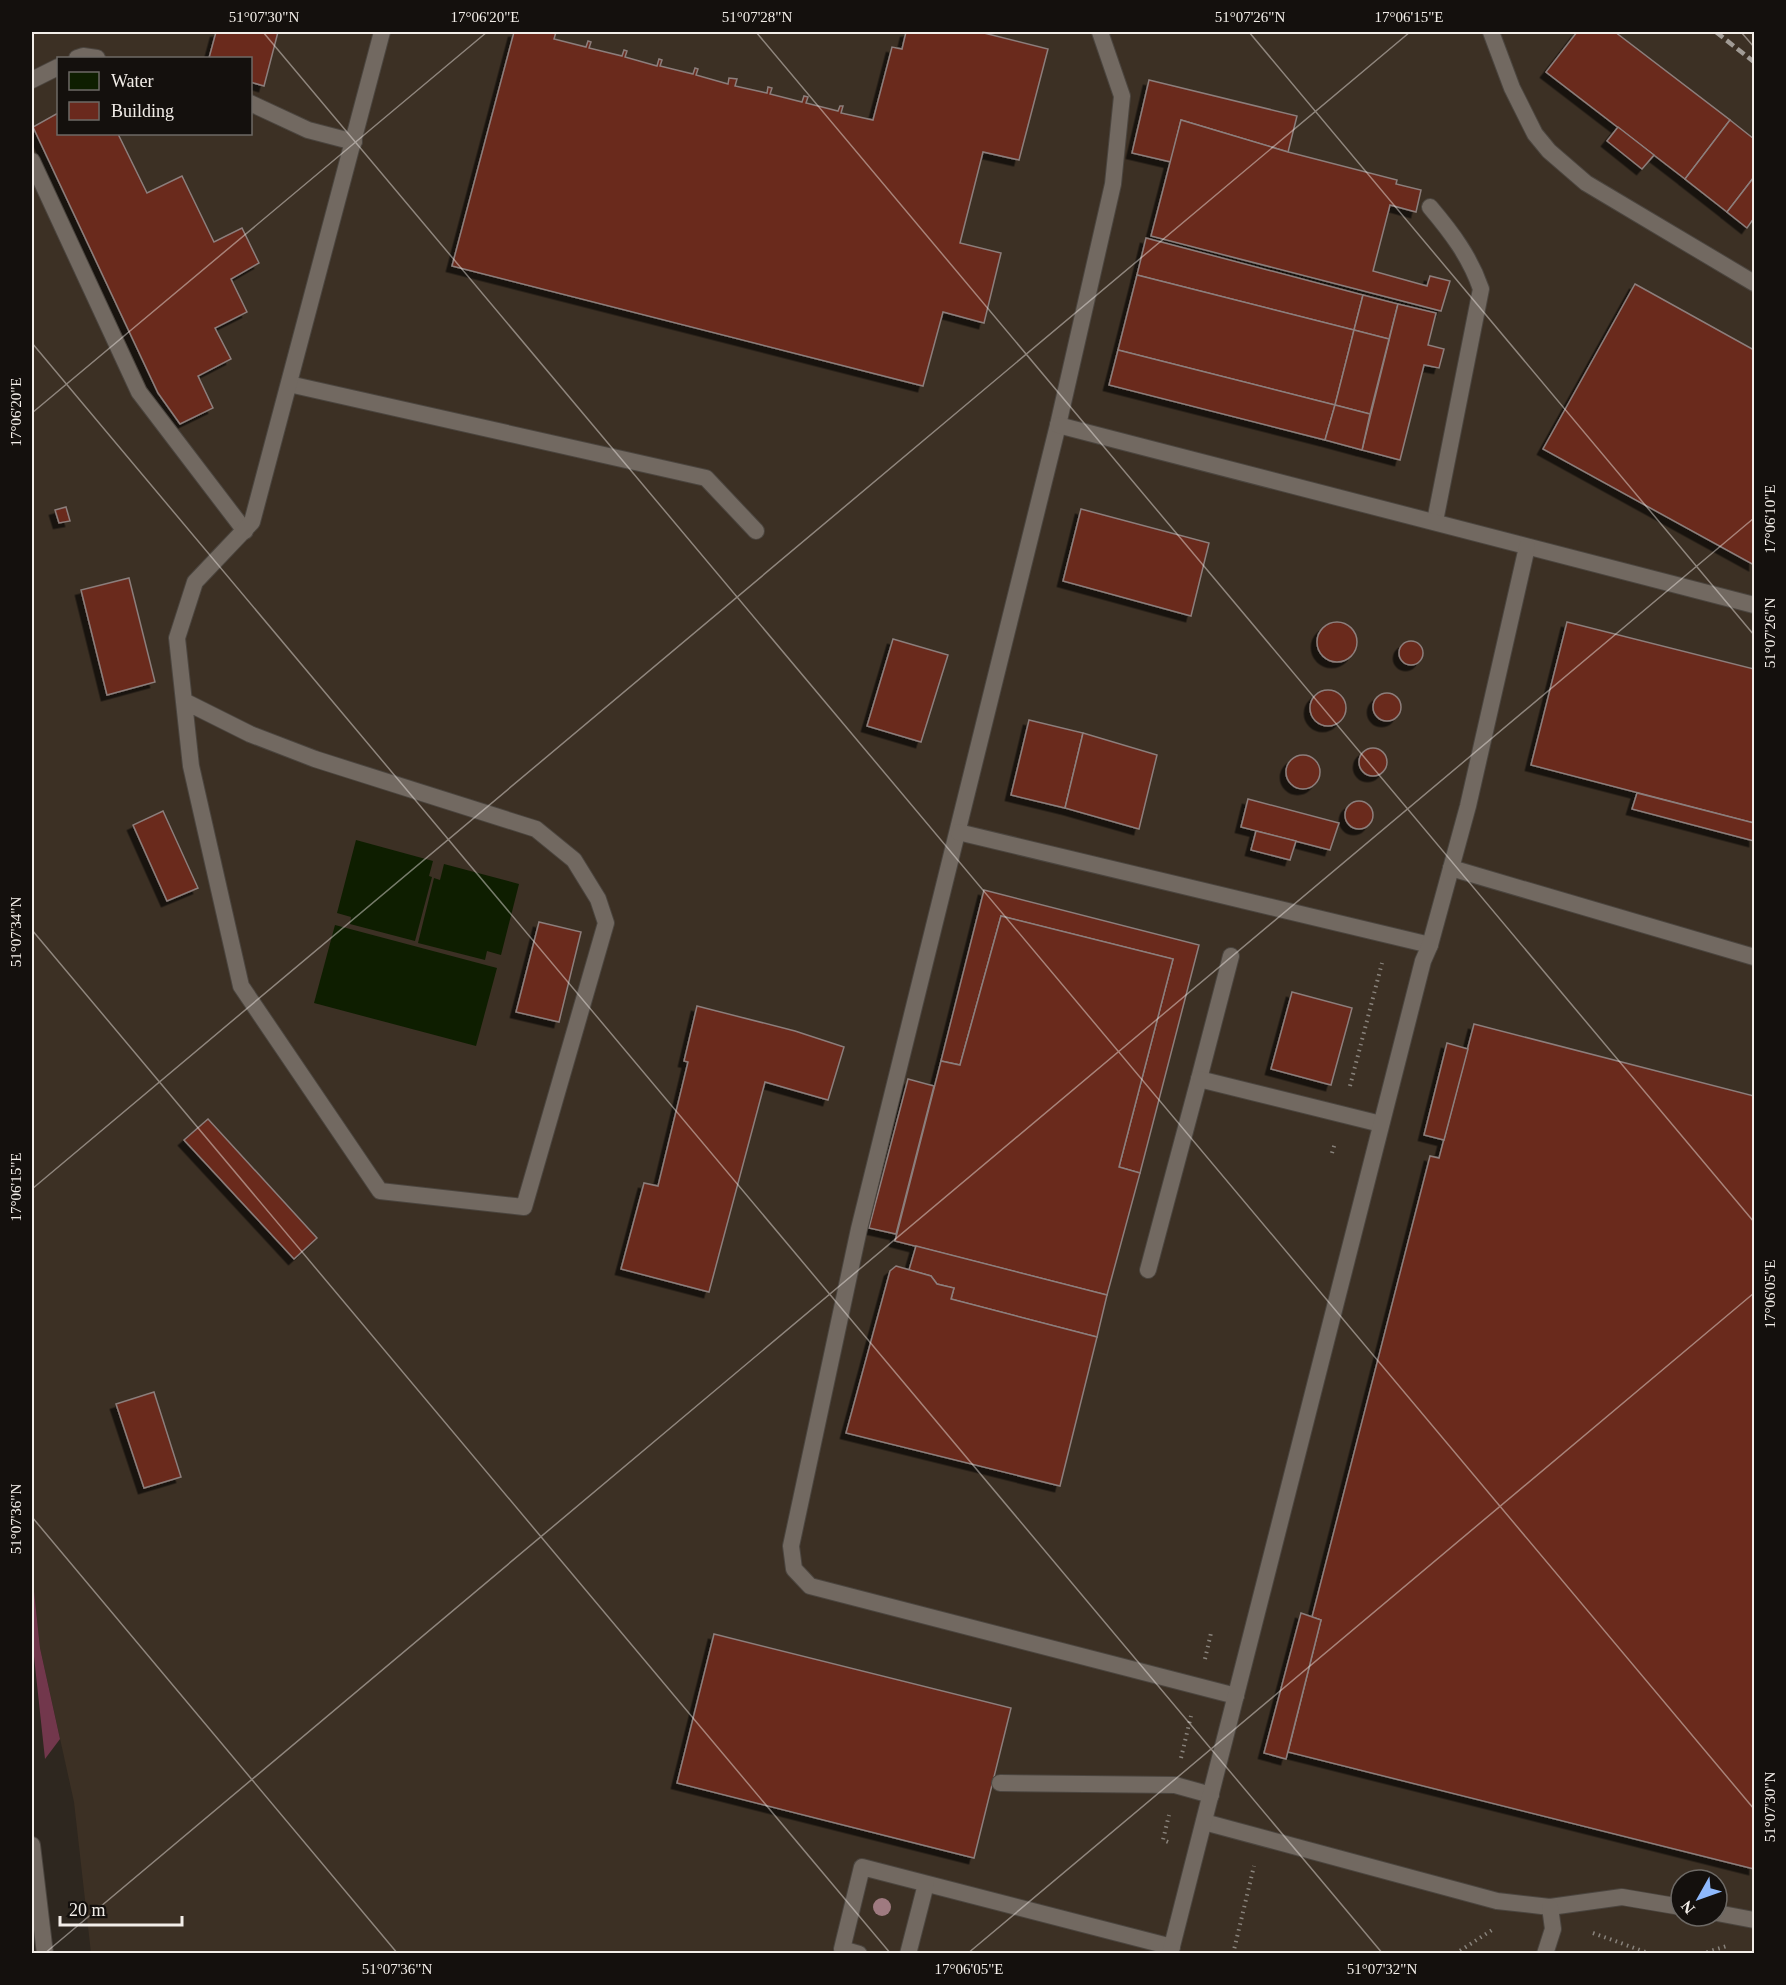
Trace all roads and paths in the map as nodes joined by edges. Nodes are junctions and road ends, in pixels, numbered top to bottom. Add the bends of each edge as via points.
1 (382, 32) edge
2 (1100, 32) edge
3 (1491, 32) edge
4 (57, 68) edge
5 (32, 80) edge
6 (252, 104) edge
7 (354, 142) junction
8 (32, 161) edge
9 (1430, 207) dead end
10 (1755, 284) edge
11 (289, 384) junction
12 (1058, 425) junction
13 (1435, 521) junction
14 (245, 531) junction
15 (756, 531) dead end
16 (1527, 547) junction
17 (1755, 605) edge
18 (184, 701) junction
19 (958, 832) junction
20 (1451, 868) junction
21 (1430, 945) junction
22 (1385, 954) dead end
23 (1232, 956) dead end
24 (1755, 957) edge
25 (1199, 1079) junction
26 (1342, 1115) junction
27 (1381, 1124) junction
28 (1332, 1153) dead end
29 (1148, 1270) dead end
30 (1236, 1696) junction
31 (1000, 1783) dead end
32 (1211, 1795) junction
33 (1171, 1805) dead end
34 (1204, 1822) junction
35 (1171, 1843) dead end
36 (32, 1845) edge
37 (1254, 1865) dead end
38 (926, 1884) junction
39 (1669, 1905) edge
40 (1550, 1906) junction
41 (1729, 1915) edge
42 (1755, 1920) edge
43 (1493, 1929) dead end
44 (1585, 1930) dead end
45 (1739, 1948) dead end
46 (1171, 1950) edge
47 (45, 1953) edge
48 (859, 1953) edge
49 (908, 1953) edge
50 (1233, 1953) edge
51 (1455, 1953) edge
52 (1545, 1953) edge
53 (1651, 1953) edge
54 (1701, 1953) edge

1 - 7 lane
2 - 12 lane via 1122,96 1114,173
3 - 10 lane via 1534,134 1549,151 1586,183
4 - 5 lane
6 - 7 lane via 308,130
7 - 11 lane
8 - 14 lane via 139,392
9 - 13 lane via 1453,234 1481,289
11 - 14 lane via 252,522
11 - 15 lane via 706,478
12 - 13 lane
12 - 19 lane
13 - 16 lane
14 - 18 lane via 195,582 177,638
16 - 17 lane
16 - 20 lane
18 - 18 lane via 191,766 241,986 380,1191 524,1207 606,923 598,899 574,860 536,829 315,759 250,734
19 - 21 lane
19 - 30 lane via 859,1229 791,1546 794,1569 810,1586
20 - 21 lane
20 - 24 lane
21 - 27 lane
22 - 26 path
23 - 25 lane
25 - 26 lane
25 - 29 lane
26 - 27 lane
26 - 28 path
27 - 30 lane
30 - 32 lane
31 - 32 lane via 1175,1785
32 - 34 lane
33 - 35 path via 1163,1840
34 - 40 lane via 1497,1901
34 - 46 lane
36 - 47 lane
37 - 50 path
38 - 46 lane
38 - 48 lane via 862,1867 842,1949
38 - 49 lane
39 - 40 lane via 1622,1897
40 - 52 lane via 1553,1929
41 - 42 lane
43 - 51 path
44 - 53 path
45 - 54 path via 1728,1946

